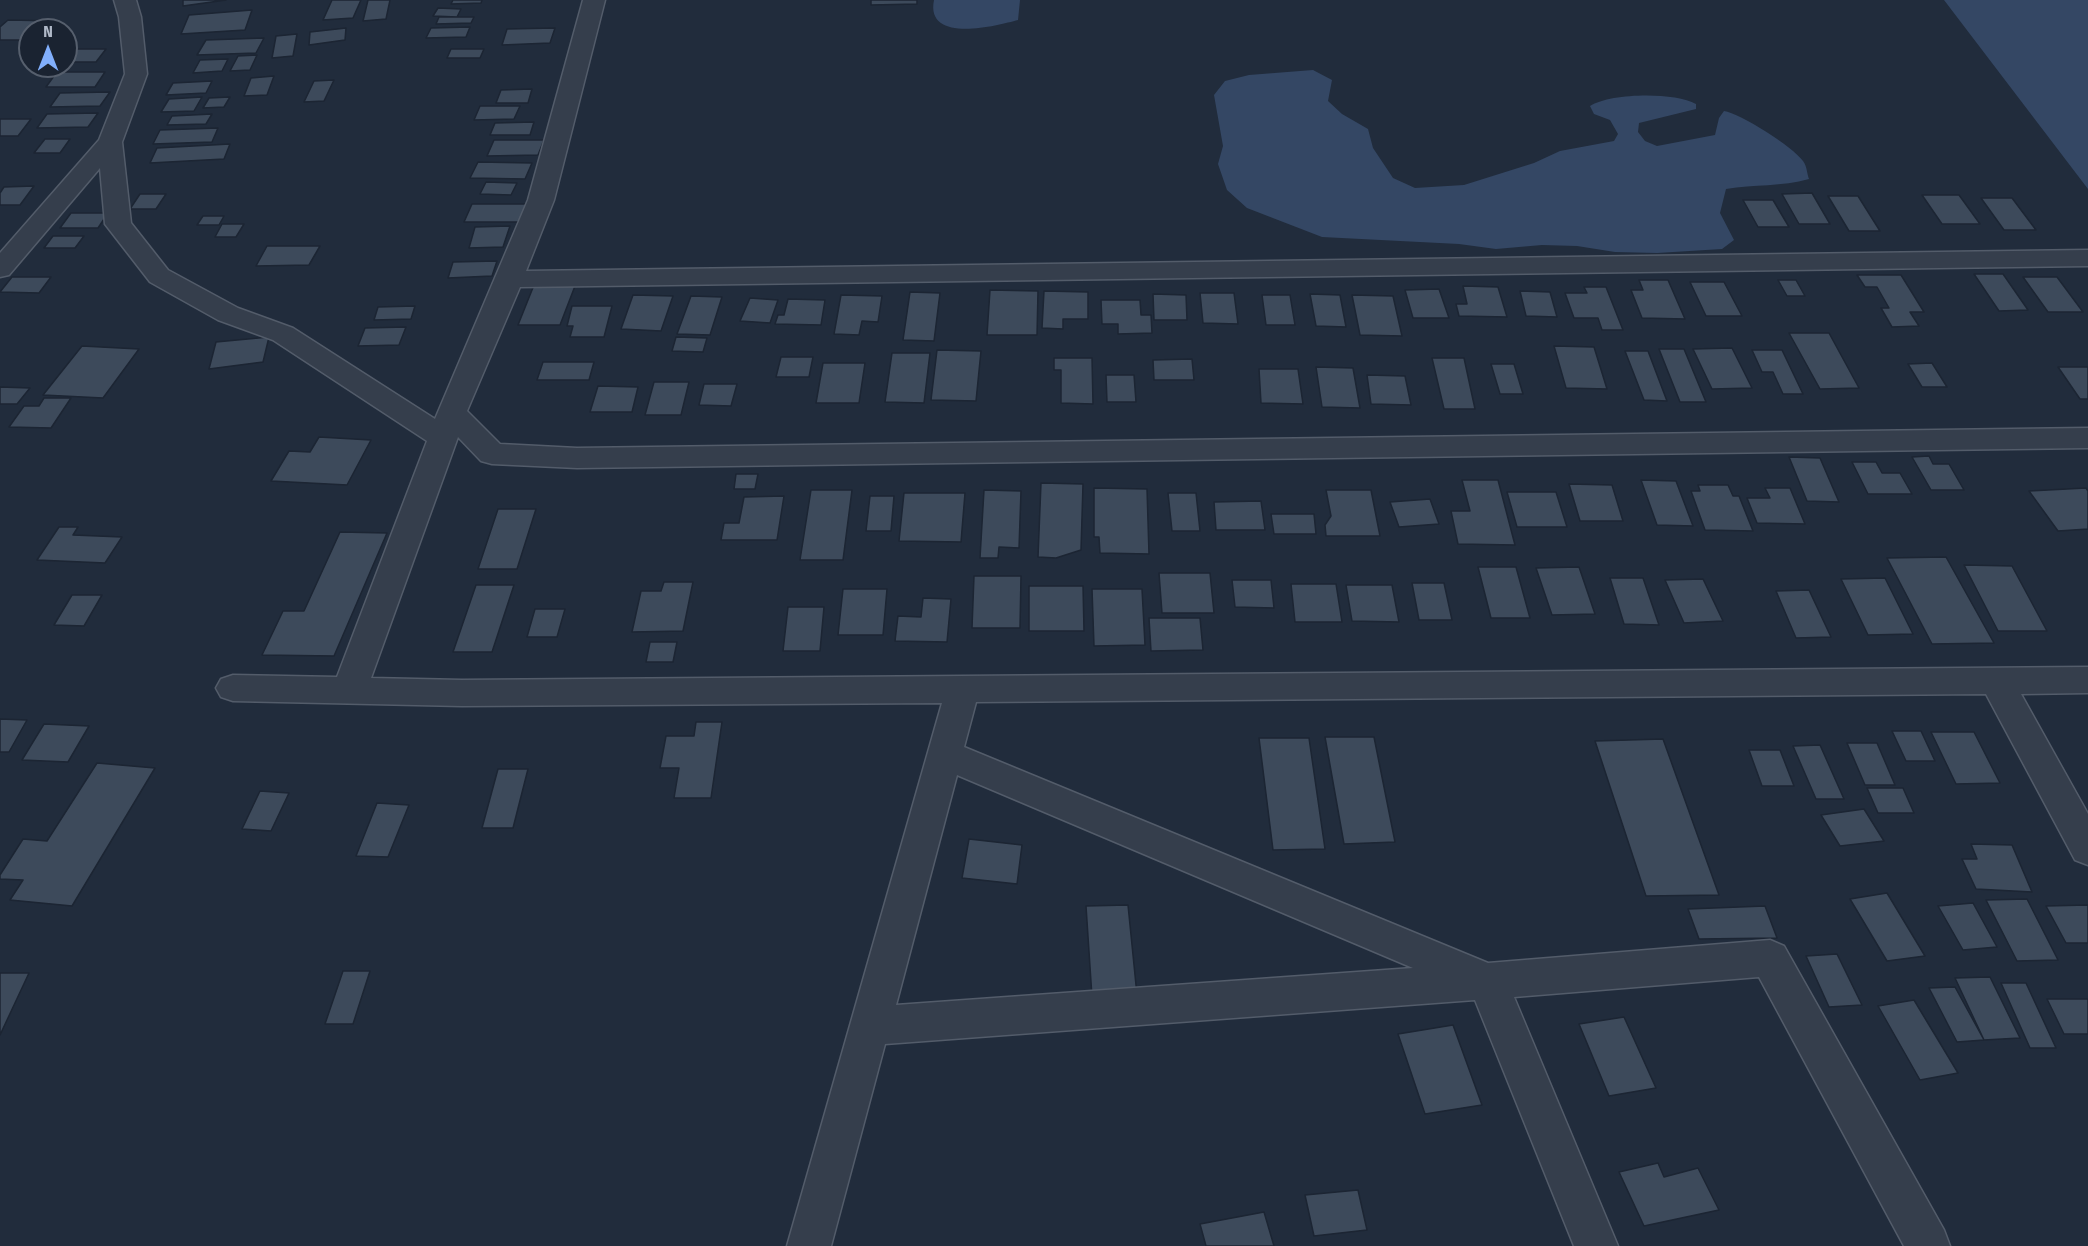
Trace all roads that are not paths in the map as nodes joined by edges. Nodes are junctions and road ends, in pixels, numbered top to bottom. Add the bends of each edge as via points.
1 (125, 0) edge
2 (594, 0) edge
3 (110, 142) junction
4 (2088, 258) edge
5 (0, 269) edge
6 (510, 279) junction
7 (448, 425) junction
8 (2088, 438) edge
9 (2088, 680) edge
10 (1997, 682) junction
11 (234, 688) dead end
12 (963, 688) junction
13 (349, 691) junction
14 (945, 754) junction
15 (2088, 849) edge
16 (1487, 981) junction
17 (870, 1026) junction
18 (809, 1246) edge
19 (1596, 1246) edge
20 (1928, 1246) edge

1 - 3 street via 136,74
2 - 6 street via 541,200
3 - 5 street
3 - 7 street via 118,224 159,276 228,315 283,334
4 - 6 street
6 - 7 street
7 - 8 street via 492,454 577,458
7 - 13 street
9 - 10 street
10 - 12 street
10 - 15 street
11 - 13 street
12 - 13 street
12 - 14 street
14 - 16 street
14 - 17 street
16 - 17 street
16 - 19 street
16 - 20 street via 1770,958
17 - 18 street

